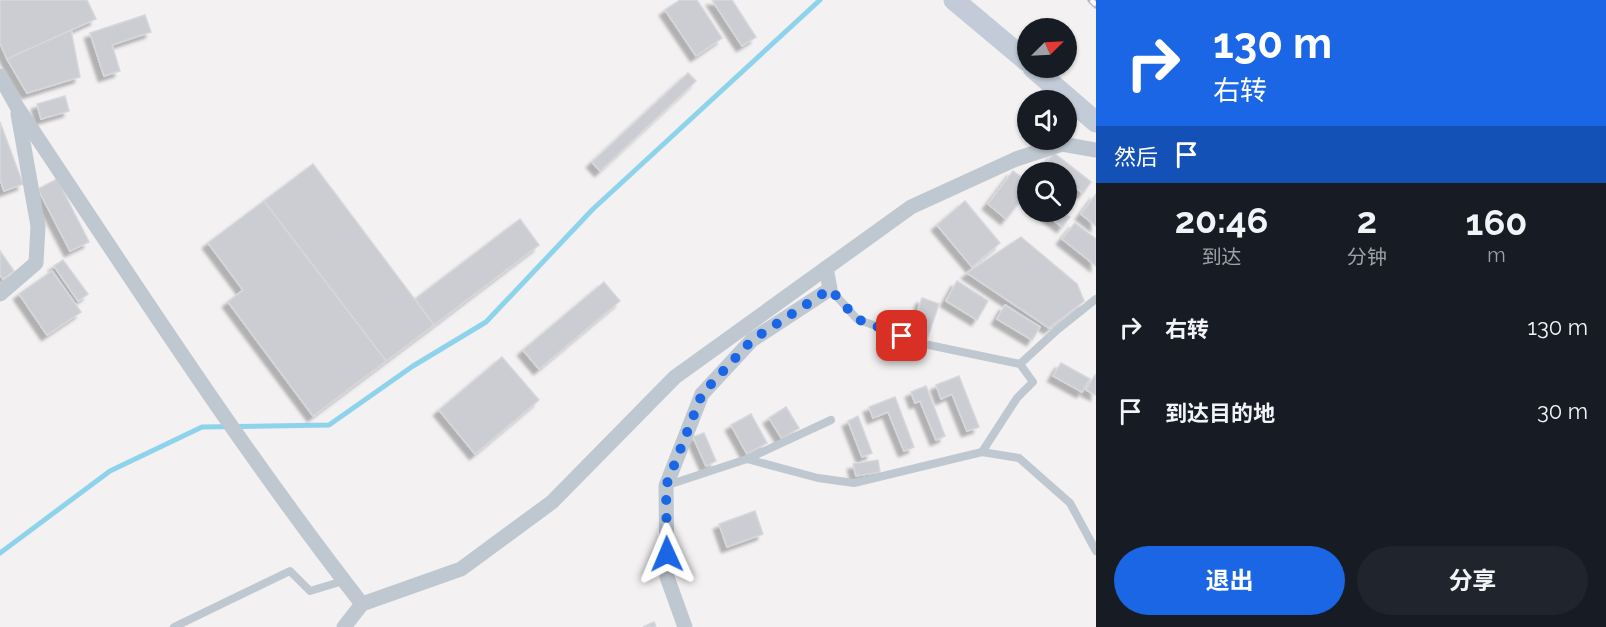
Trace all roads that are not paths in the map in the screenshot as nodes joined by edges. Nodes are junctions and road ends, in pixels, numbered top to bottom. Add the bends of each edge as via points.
1 (954, 0) edge
2 (1017, 54) edge
3 (0, 76) edge
4 (1046, 78) edge
5 (17, 107) junction
6 (1096, 122) edge
7 (1096, 150) edge
8 (826, 268) junction
9 (830, 289) junction
10 (0, 294) edge
11 (1096, 299) edge
12 (1020, 364) junction
13 (831, 420) dead end
14 (982, 452) junction
15 (747, 459) junction
16 (666, 486) junction
17 (1096, 549) edge
18 (343, 580) junction
19 (362, 604) junction
20 (174, 627) edge
21 (344, 627) edge
22 (685, 627) edge

1 - 2 main road
3 - 5 street
4 - 6 main road
5 - 10 street via 38,226 36,263
5 - 18 street via 172,339
7 - 8 street via 1062,144 1016,159 911,207
8 - 9 street
8 - 19 street via 675,377 552,502 461,569
9 - 12 lane via 857,319 924,344
9 - 16 street via 752,340 702,394
11 - 12 lane
12 - 14 lane via 1033,382 1017,398
13 - 15 lane
14 - 15 lane via 854,483 818,478
14 - 17 lane via 1019,458 1070,503
15 - 16 lane
16 - 22 street via 667,577
18 - 19 street
18 - 20 lane via 310,591 290,571
19 - 21 street

